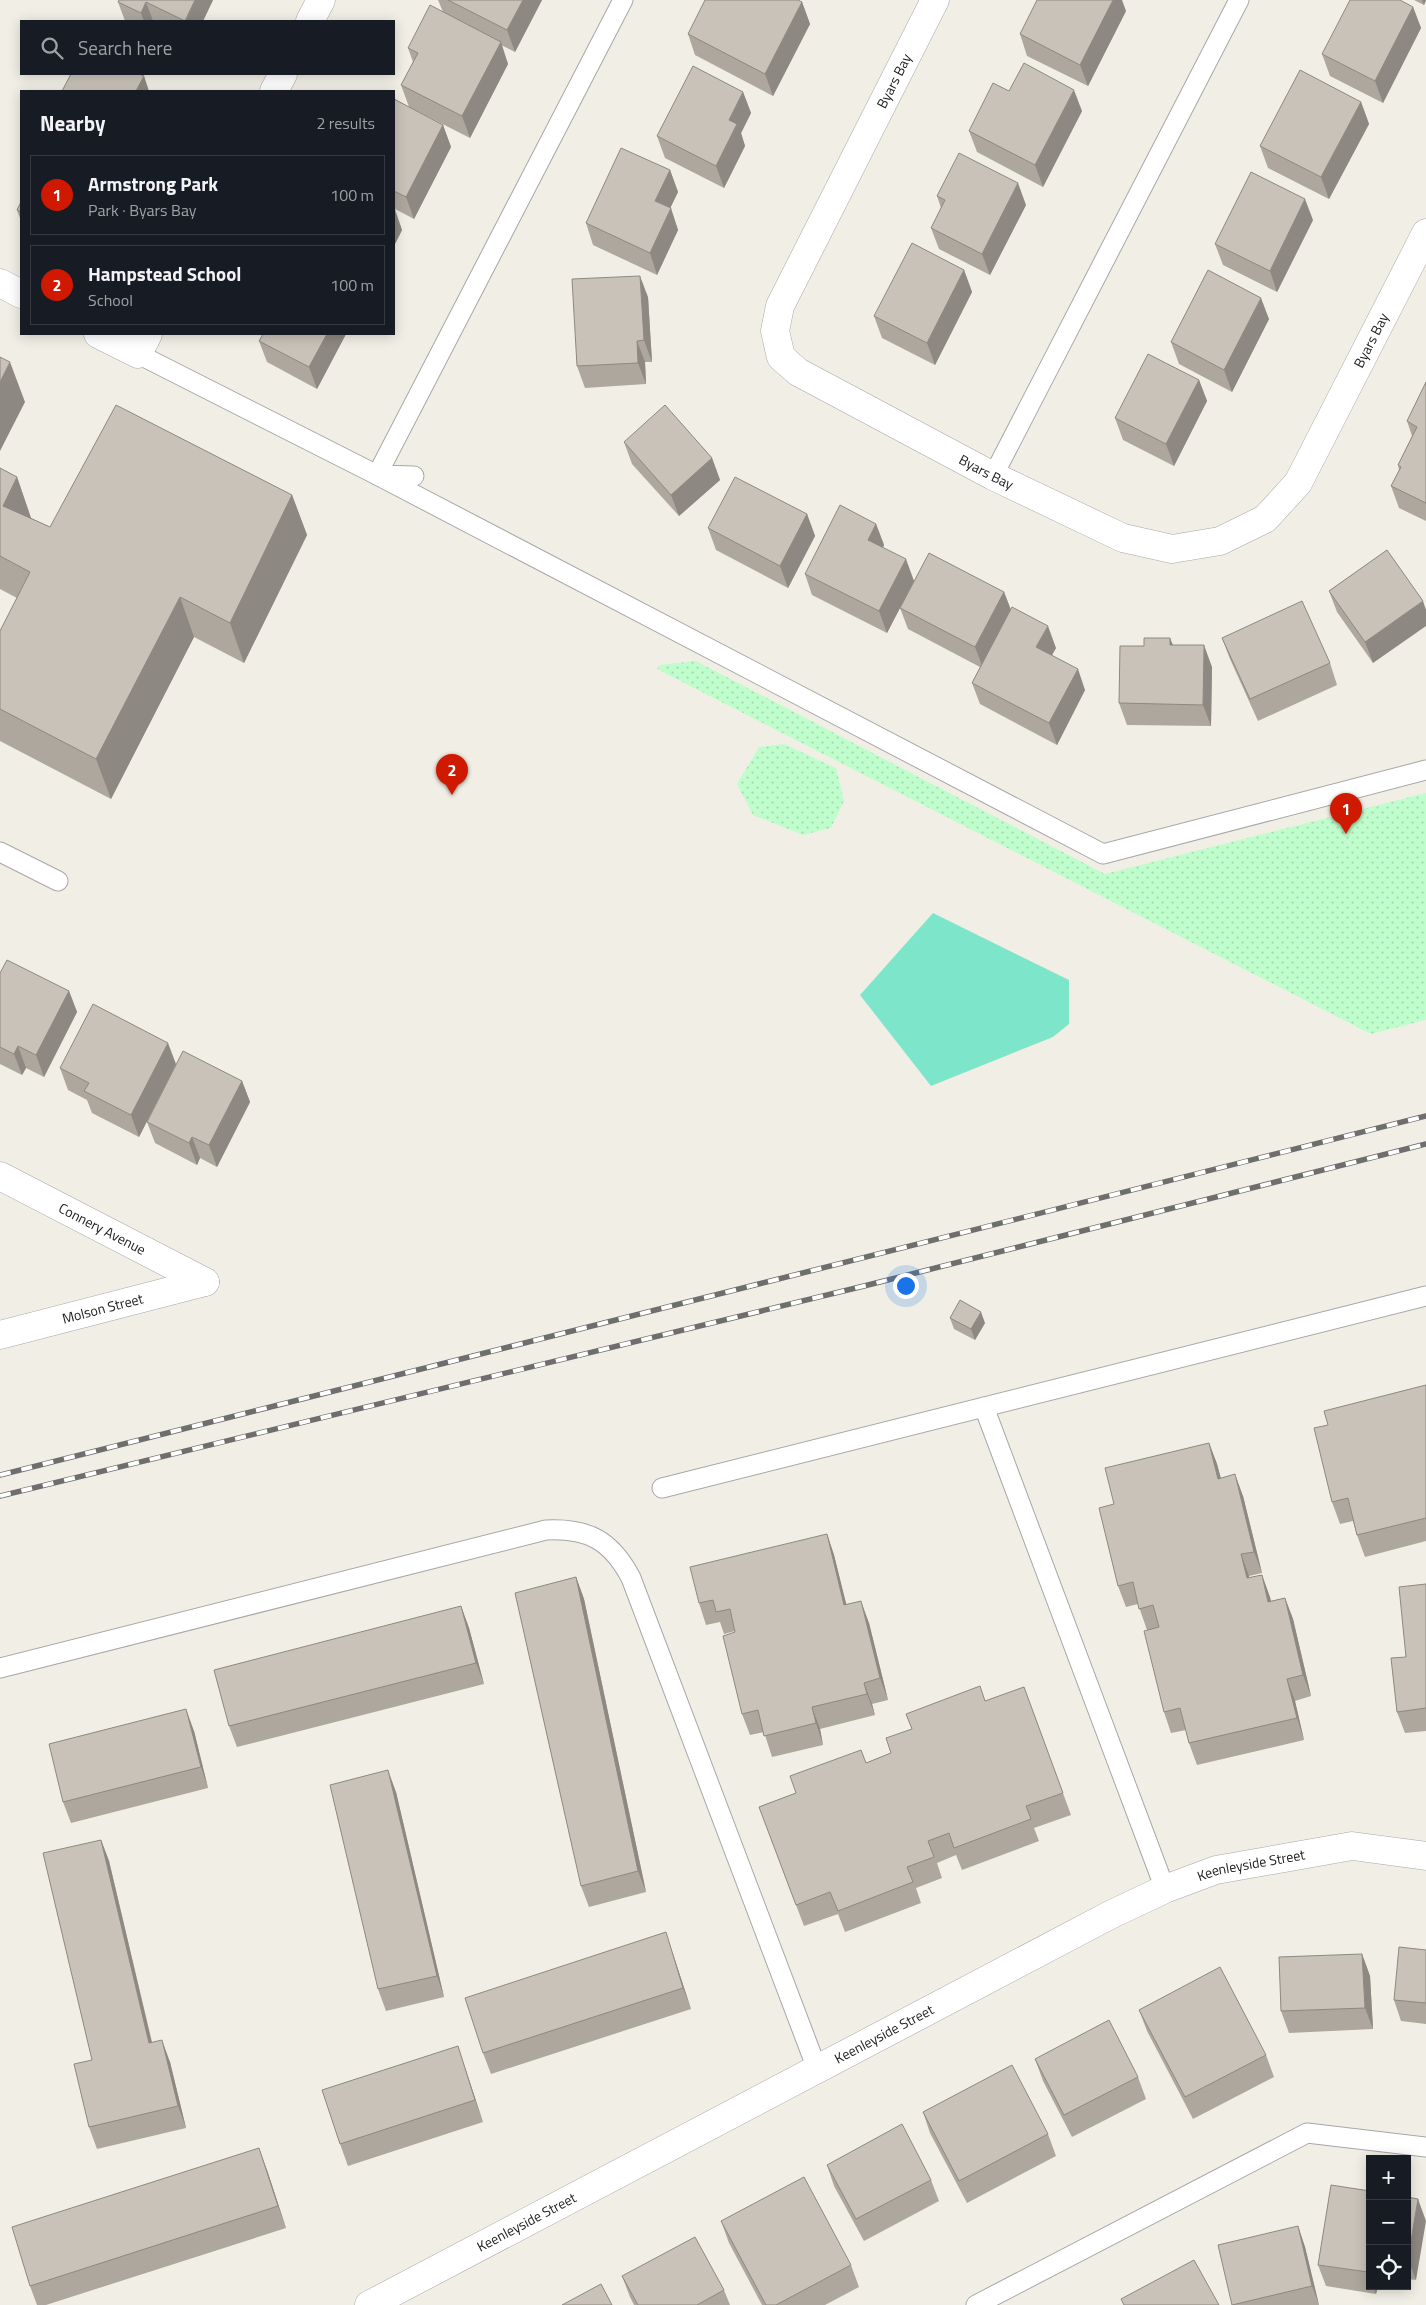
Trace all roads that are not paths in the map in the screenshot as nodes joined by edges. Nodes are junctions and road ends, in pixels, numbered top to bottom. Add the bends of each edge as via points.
1 (321, 0) edge
2 (623, 0) edge
3 (935, 0) edge
4 (1238, 0) edge
5 (311, 20) edge
6 (282, 75) edge
7 (275, 90) edge
8 (1426, 232) edge
9 (0, 284) edge
10 (20, 294) edge
11 (102, 335) edge
12 (143, 344) edge
13 (377, 475) junction
14 (414, 476) dead end
15 (993, 476) junction
16 (1426, 770) edge
17 (0, 852) edge
18 (58, 882) dead end
19 (0, 1176) edge
20 (205, 1282) joint
21 (1426, 1296) edge
22 (0, 1335) edge
23 (984, 1408) junction
24 (662, 1488) dead end
25 (0, 1668) edge
26 (1426, 1856) edge
27 (1164, 1889) junction
28 (818, 2069) junction
29 (1426, 2147) edge
30 (369, 2305) edge
31 (976, 2305) edge

1 - 5 street
2 - 13 lane
3 - 15 street, Byars Bay via 780,306 775,331 781,357 798,372
4 - 15 lane
6 - 7 street
8 - 15 street, Byars Bay via 1298,483 1265,519 1220,541 1172,549 1123,538
9 - 10 street
11 - 12 street
12 - 13 lane
13 - 14 lane
13 - 16 lane via 1103,854
17 - 18 lane
19 - 20 street, Connery Avenue
20 - 22 street, Molson Street
21 - 23 lane
23 - 24 lane
23 - 27 lane
25 - 28 lane via 546,1530 576,1530 591,1535 615,1553 631,1578
26 - 27 street, Keenleyside Street via 1352,1846 1216,1870
27 - 28 street, Keenleyside Street
28 - 30 street, Keenleyside Street
29 - 31 lane via 1307,2133

